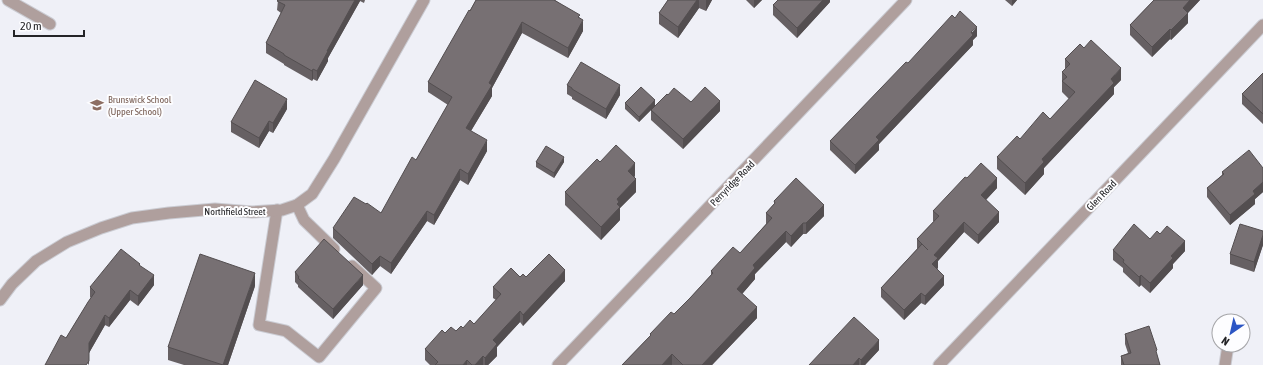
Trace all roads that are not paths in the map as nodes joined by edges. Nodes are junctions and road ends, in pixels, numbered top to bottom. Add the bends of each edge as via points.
1 (8, 0) edge
2 (424, 0) edge
3 (906, 0) edge
4 (50, 24) dead end
5 (1263, 25) edge
6 (297, 205) junction
7 (278, 210) junction
8 (0, 300) edge
9 (1227, 353) edge
10 (558, 365) edge
11 (939, 365) edge
12 (1225, 365) edge

1 - 4 street
2 - 6 street, Northfield Street via 334,159 312,194
3 - 10 street, Perryridge Road
5 - 11 street, Glen Road
6 - 7 street, Northfield Street
6 - 7 street via 304,220 376,288 319,357 286,331 259,325
7 - 8 street, Northfield Street via 169,213 132,218 101,228 67,242 36,261 12,284
9 - 12 street

